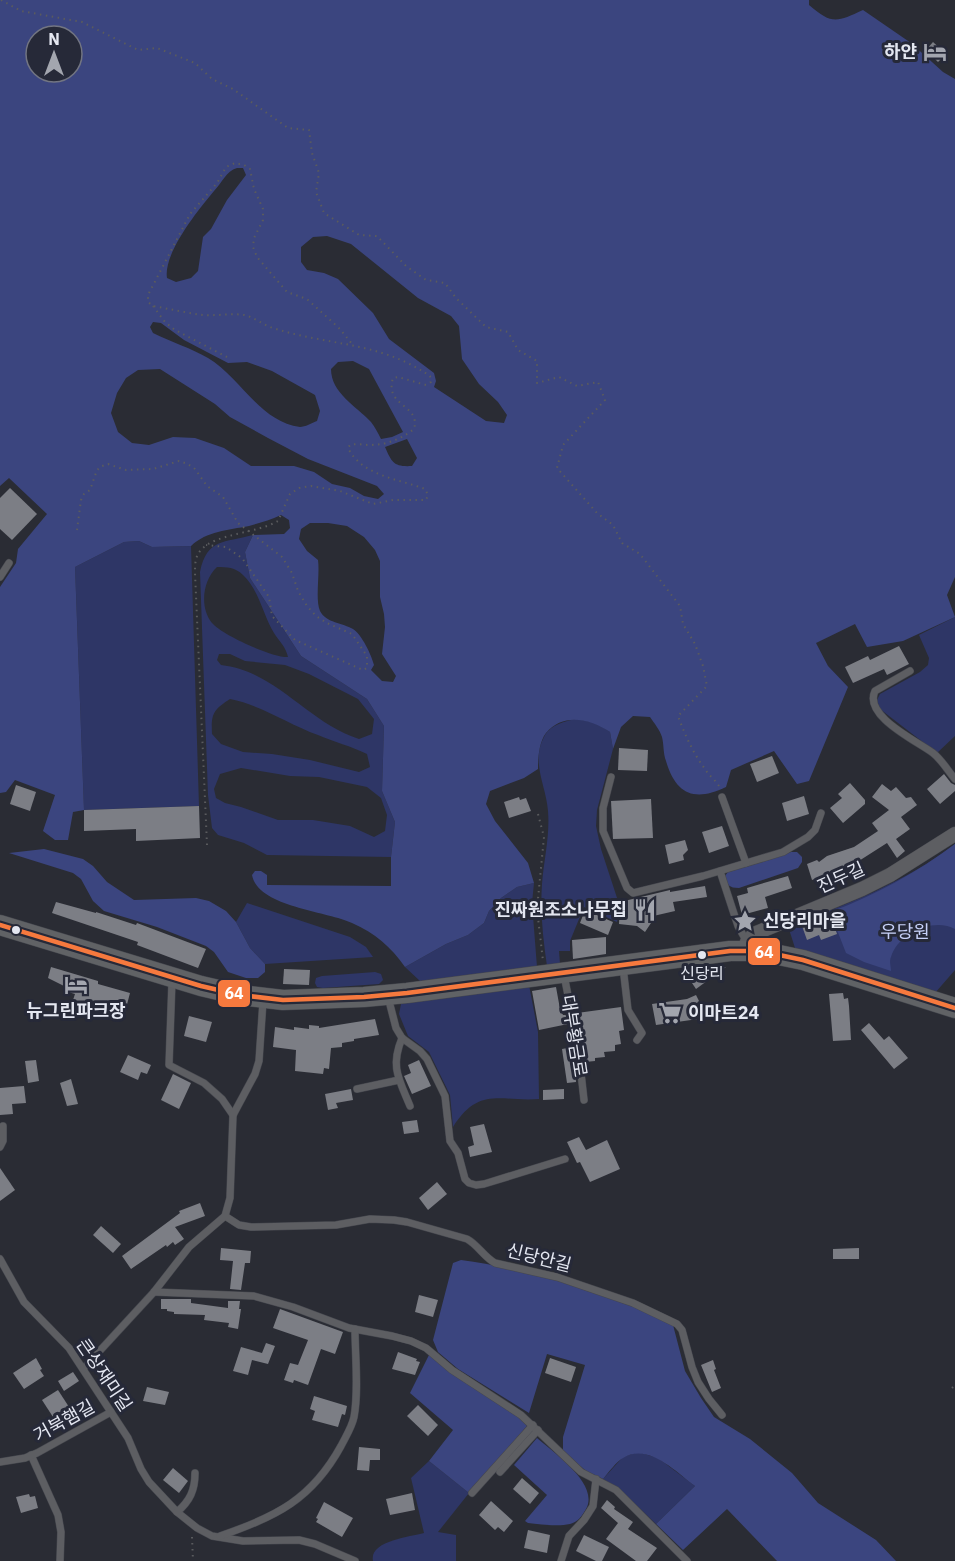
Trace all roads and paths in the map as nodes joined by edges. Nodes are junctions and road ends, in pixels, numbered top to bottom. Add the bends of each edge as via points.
1 (1, 0) edge
2 (153, 306) junction
3 (352, 344) junction
4 (227, 357) dead end
5 (77, 530) dead end
6 (248, 532) junction
7 (206, 545) junction
8 (9, 563) dead end
9 (0, 577) edge
10 (910, 671) dead end
11 (611, 777) dead end
12 (955, 779) edge
13 (722, 797) joint
14 (821, 813) dead end
15 (538, 814) dead end
16 (955, 834) edge
17 (207, 845) dead end
18 (746, 863) junction
19 (720, 871) junction
20 (0, 925) edge
21 (745, 946) junction
22 (622, 964) junction
23 (555, 974) junction
24 (172, 977) junction
25 (388, 995) junction
26 (263, 998) junction
27 (955, 1008) edge
28 (402, 1038) junction
29 (637, 1040) dead end
30 (399, 1080) junction
31 (357, 1089) dead end
32 (584, 1100) dead end
33 (410, 1106) dead end
34 (233, 1115) junction
35 (3, 1126) dead end
36 (0, 1148) edge
37 (566, 1159) dead end
38 (225, 1216) junction
39 (0, 1259) edge
40 (154, 1292) junction
41 (355, 1329) junction
42 (83, 1369) junction
43 (111, 1412) junction
44 (722, 1415) dead end
45 (535, 1427) junction
46 (31, 1455) junction
47 (0, 1462) edge
48 (500, 1472) dead end
49 (195, 1473) dead end
50 (596, 1479) junction
51 (472, 1493) dead end
52 (177, 1512) junction
53 (192, 1523) junction
54 (218, 1537) junction
55 (60, 1561) edge
56 (193, 1561) edge
57 (355, 1561) edge
58 (561, 1561) edge
59 (687, 1561) edge

1 - 13 path via 21,11 82,22 138,50 157,48 195,63 212,79 288,128 309,130 319,173 316,192 324,213 358,235 377,236 426,280 445,283 486,327 508,332 518,350 537,361 537,383 559,377 577,386 598,382 605,400 563,445 557,468 597,513 613,525 622,543 640,554 680,606 707,686 678,716 705,770 719,785
2 - 3 path via 201,315 248,316 273,328
2 - 3 path via 148,295 190,214 226,167 235,163 250,169 263,209 253,247 257,256 287,292 307,299
2 - 4 path via 175,330
3 - 6 path via 396,358 430,376 426,385 393,378 396,398 416,415 414,429 394,441 350,444 348,448 371,471 425,489 426,500 374,504 340,491 298,488 285,501 278,521
5 - 6 path via 81,500 102,466 153,469 179,461 195,469 207,486 223,497
6 - 7 path
6 - 7 path via 282,557 306,606 316,616 352,634 366,656 368,668 363,670 295,640 272,616 269,597 242,558 225,547
7 - 17 path via 197,555 195,573
8 - 9 lane
10 - 12 lane via 874,691 878,713 933,753
11 - 19 lane via 603,808 603,831 629,891 639,892
13 - 18 lane
14 - 18 lane via 808,837 783,852
15 - 23 path via 544,837 537,909 541,951
16 - 21 street, 진두길 via 862,889 754,934
18 - 19 lane
19 - 21 lane
20 - 24 main road, 대부황금로
21 - 22 main road, 대부황금로
21 - 27 main road, 대부황금로
22 - 23 main road, 대부황금로
22 - 29 lane via 628,1010 642,1033
23 - 25 main road, 대부황금로
23 - 32 lane, 대부황금로 via 578,1046
24 - 26 main road, 대부황금로
24 - 34 lane via 169,1065 204,1083
25 - 26 main road, 대부황금로 via 308,1000
25 - 28 lane
26 - 34 lane via 260,1061
28 - 30 lane via 395,1060
28 - 37 lane via 420,1051 437,1078 447,1103 450,1142 469,1183 484,1184
30 - 31 lane
30 - 33 lane
34 - 38 lane via 230,1198
35 - 36 lane
38 - 40 lane via 189,1247
38 - 44 lane, 신당안길 via 250,1227 336,1225 370,1219 407,1222 467,1239 495,1263 557,1277 633,1303 671,1320 682,1330 698,1382
39 - 42 lane, 큰상재미길 via 29,1310 61,1339
40 - 41 lane via 254,1296
40 - 42 lane
41 - 45 lane via 426,1348
41 - 54 lane via 355,1414 327,1470 290,1505
42 - 43 lane, 큰상재미길
43 - 46 lane, 거북햄길
43 - 52 lane, 큰상재미길 via 149,1482
45 - 48 lane
45 - 50 lane via 581,1472
45 - 51 lane
46 - 47 lane, 거북햄길
46 - 55 lane, 거북햄길 via 58,1515
49 - 52 lane via 190,1499
50 - 58 lane via 592,1506 569,1536
50 - 59 lane via 616,1490
52 - 53 lane, 큰상재미길
53 - 54 lane, 큰상재미길
53 - 56 path
54 - 57 lane, 큰상재미길 via 243,1541 299,1540

